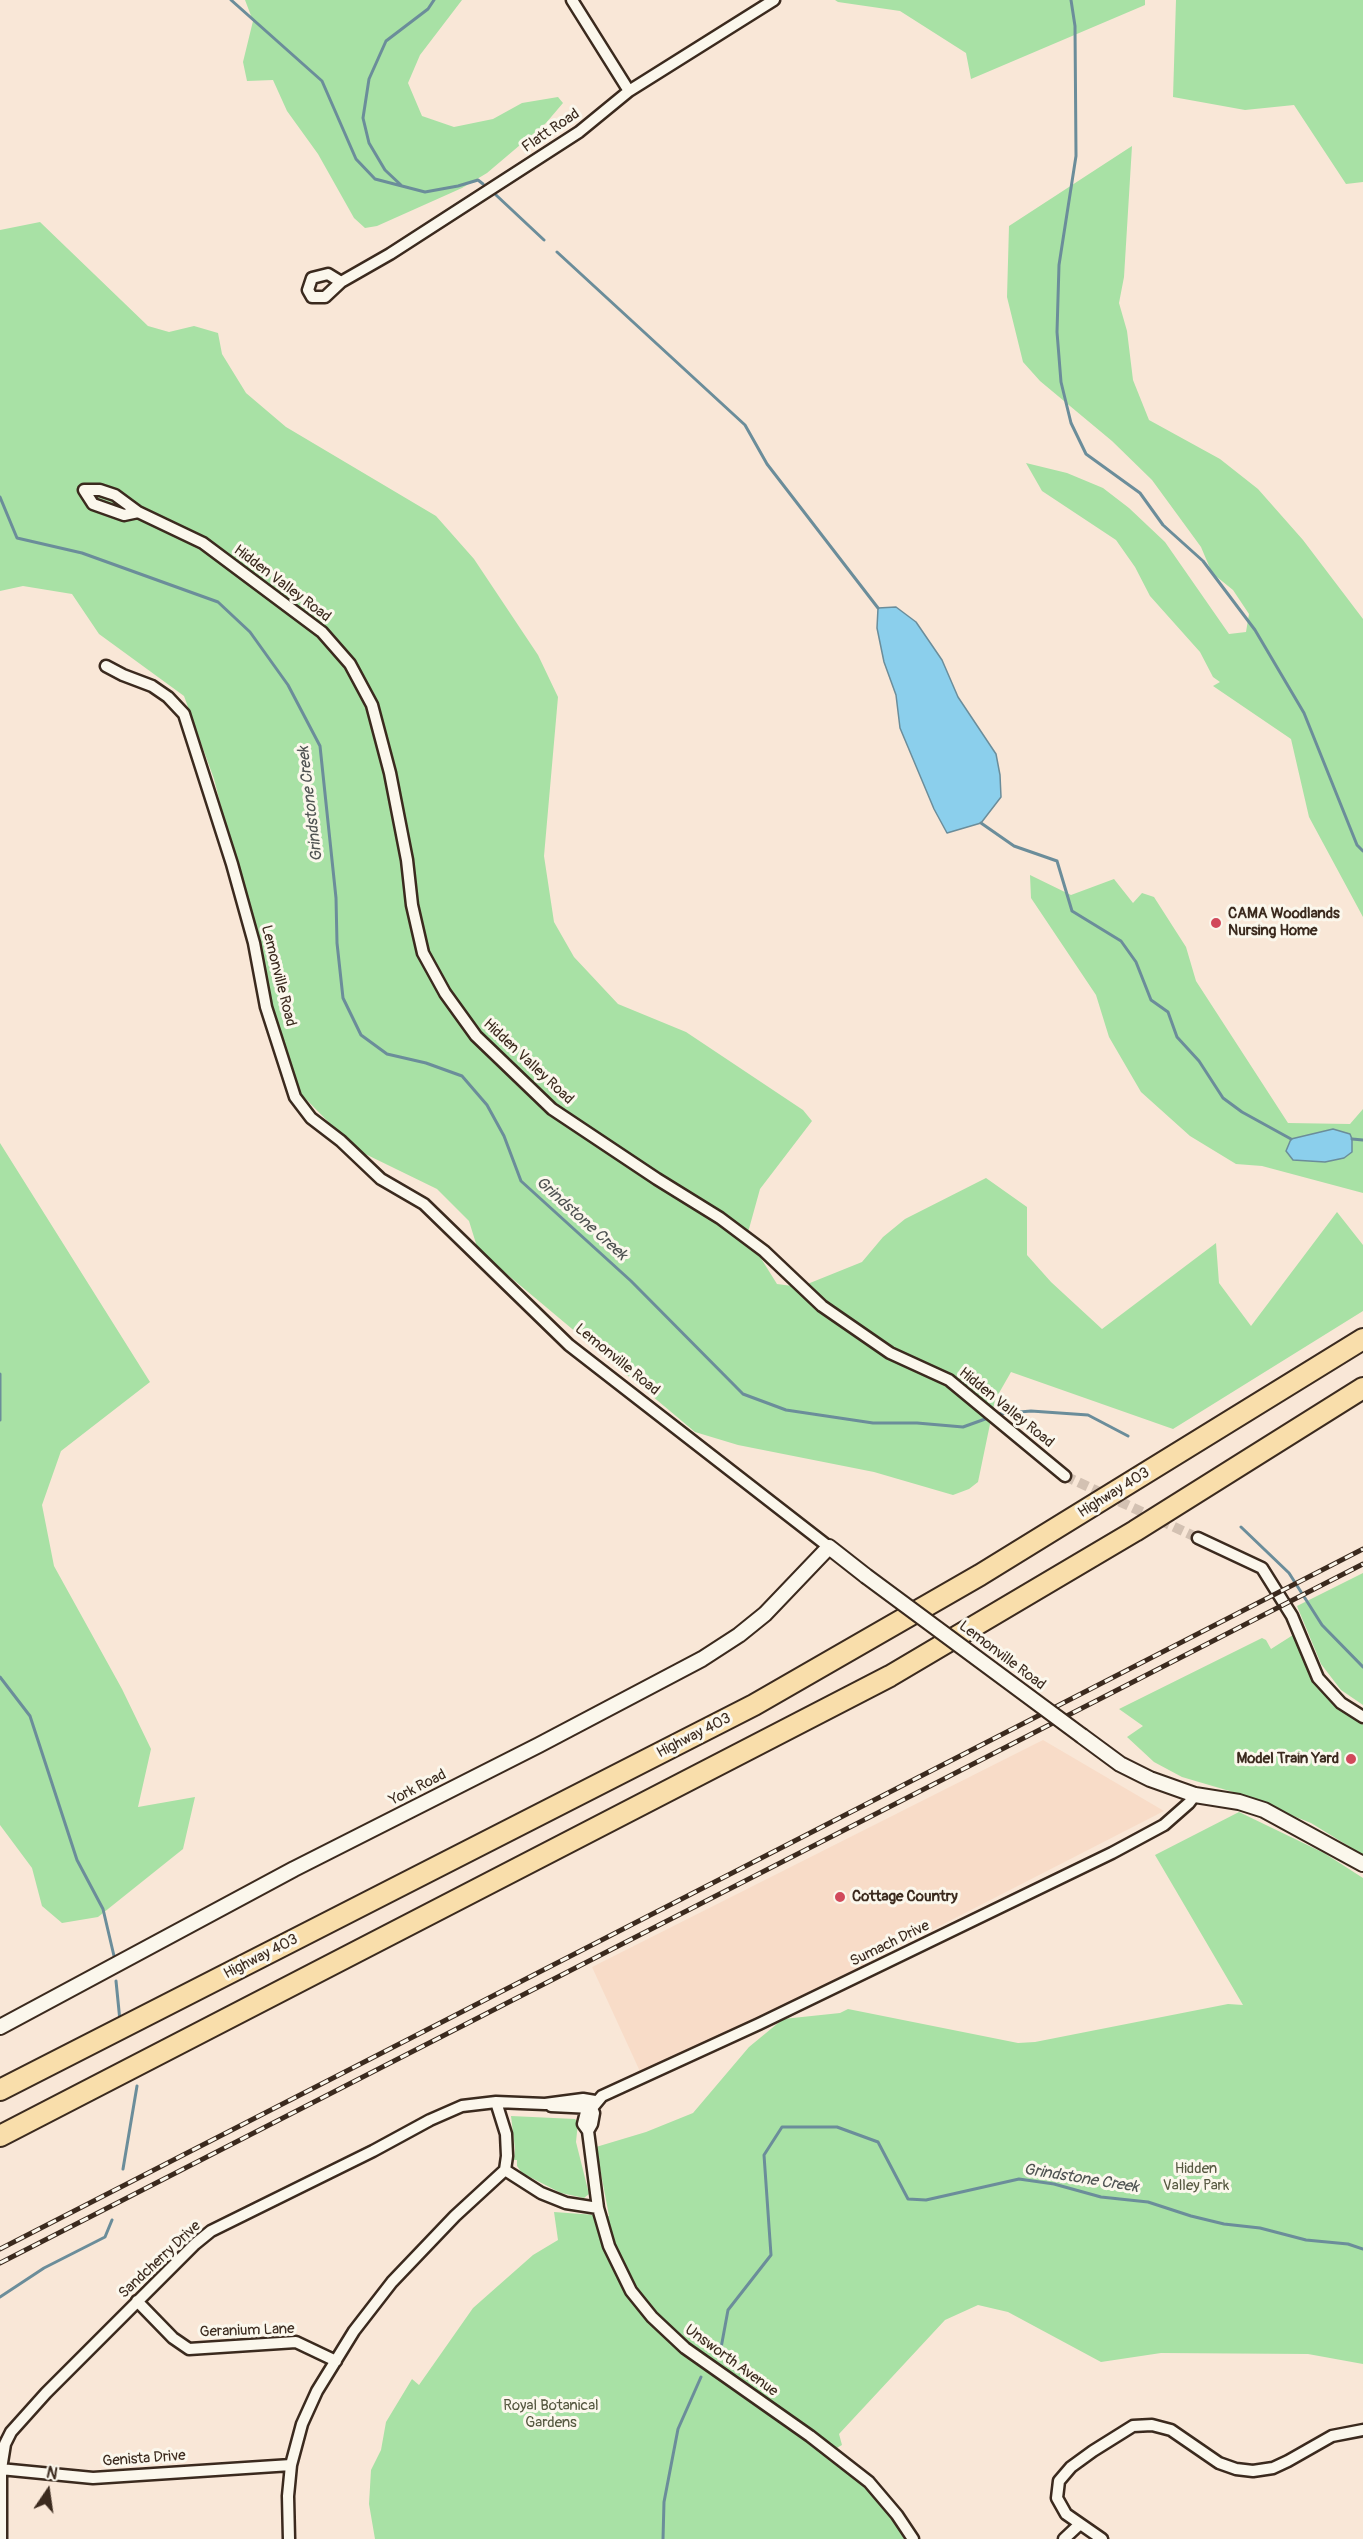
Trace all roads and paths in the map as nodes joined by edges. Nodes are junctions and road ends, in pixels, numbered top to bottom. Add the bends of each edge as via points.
1 (572, 0) edge
2 (774, 0) edge
3 (629, 92) junction
4 (340, 282) dead end
5 (138, 512) dead end
6 (106, 666) dead end
7 (1363, 1339) edge
8 (1363, 1388) edge
9 (1065, 1476) tunnel mouth
10 (1198, 1538) tunnel mouth
11 (829, 1547) junction
12 (1363, 1717) edge
13 (1194, 1795) junction
14 (1363, 1864) edge
15 (0, 2027) edge
16 (0, 2090) edge
17 (496, 2102) junction
18 (594, 2105) junction
19 (0, 2136) edge
20 (505, 2170) junction
21 (598, 2208) junction
22 (137, 2301) junction
23 (336, 2361) junction
24 (1363, 2430) edge
25 (291, 2465) junction
26 (1, 2469) edge
27 (1080, 2524) junction
28 (1, 2539) edge
29 (289, 2539) edge
30 (913, 2539) edge
31 (1064, 2539) edge
32 (1102, 2539) edge

1 - 3 street
2 - 3 street, Flatt Road
3 - 4 street, Flatt Road via 579,132
5 - 9 street, Hidden Valley Road via 203,543 322,632 350,664 372,705 390,773 423,953 476,1036 552,1109 720,1218 764,1251 822,1306 890,1353 949,1380
6 - 11 street, Lemonville Road via 152,686 184,714 232,864 254,943 266,1007 295,1097 310,1118 381,1179 424,1204 569,1345
7 - 16 highway, Highway 403 via 970,1582 765,1699
8 - 19 highway via 1135,1531 890,1676
10 - 12 street via 1262,1568 1292,1616 1318,1678 1341,1702
11 - 13 street, Lemonville Road, bridge via 1120,1764
11 - 15 street, York Road via 765,1614 702,1659 284,1874
13 - 14 street, Lemonville Road via 1264,1810
13 - 18 street, Sumach Drive via 1164,1825 1112,1852 602,2096
17 - 18 street, Sandcherry Drive via 556,2108
17 - 20 street via 506,2134
17 - 22 street, Sandcherry Drive via 462,2106 430,2120 211,2231
18 - 21 street, Unsworth Avenue via 586,2112 583,2124 588,2131
20 - 21 street via 541,2193 566,2203
20 - 23 street via 392,2282
21 - 30 street, Unsworth Avenue via 609,2246 631,2291 652,2317 685,2348 869,2482
22 - 23 street, Geranium Lane via 189,2349 296,2342
22 - 26 street, Sandcherry Drive via 11,2432
23 - 25 street via 302,2424
24 - 27 street via 1332,2436 1273,2468 1253,2471 1219,2463 1171,2430 1133,2426 1078,2461 1059,2481 1058,2498 1066,2514
25 - 26 street, Genista Drive via 93,2478
25 - 29 street
26 - 28 street, Sandcherry Drive
27 - 31 street
27 - 32 street

